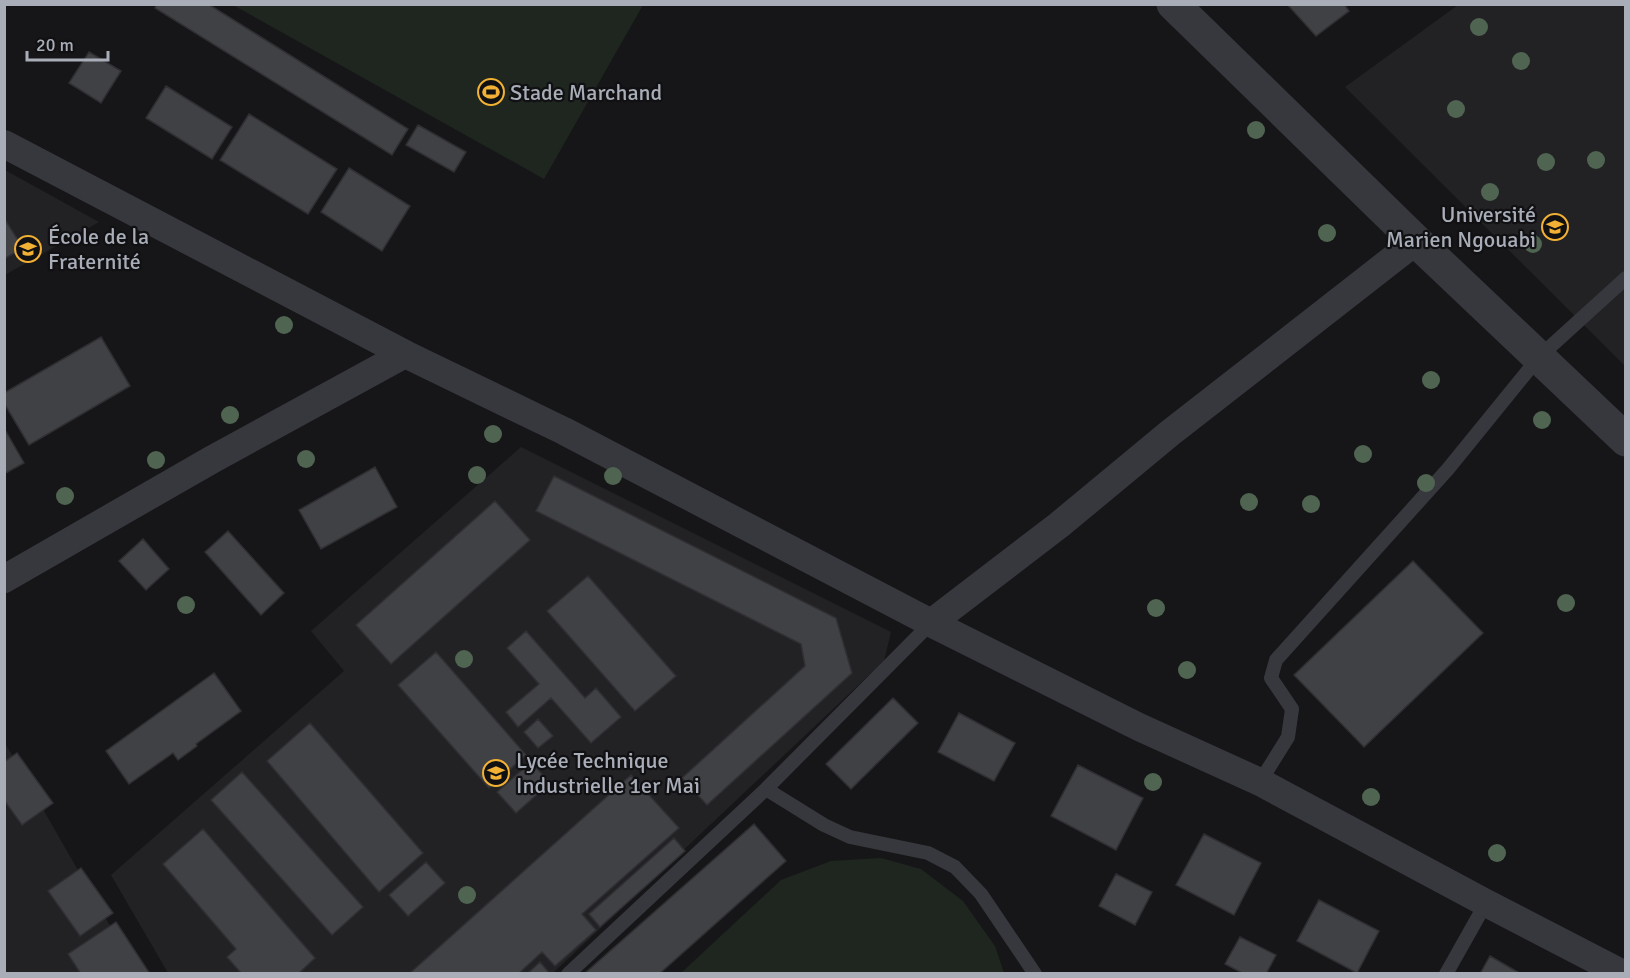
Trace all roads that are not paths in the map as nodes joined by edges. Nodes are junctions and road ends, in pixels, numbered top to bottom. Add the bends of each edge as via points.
1 (1173, 4) edge
2 (4, 144) edge
3 (1416, 241) junction
4 (1626, 278) edge
5 (405, 354) junction
6 (1539, 357) junction
7 (1626, 440) edge
8 (4, 579) edge
9 (931, 623) junction
10 (1260, 782) junction
11 (766, 789) junction
12 (1485, 903) junction
13 (568, 974) edge
14 (1035, 974) edge
15 (1446, 974) edge
16 (1623, 974) edge

1 - 3 street
2 - 5 street
3 - 6 street
3 - 9 street
4 - 6 lane
5 - 8 street
5 - 9 street via 574,436
6 - 7 street
6 - 10 lane via 1449,469 1276,660 1271,678 1292,709 1288,737
9 - 10 street via 1139,727
9 - 11 lane
10 - 12 street
11 - 13 lane
11 - 14 lane via 850,837 928,853 955,867 981,894
12 - 15 lane
12 - 16 street

